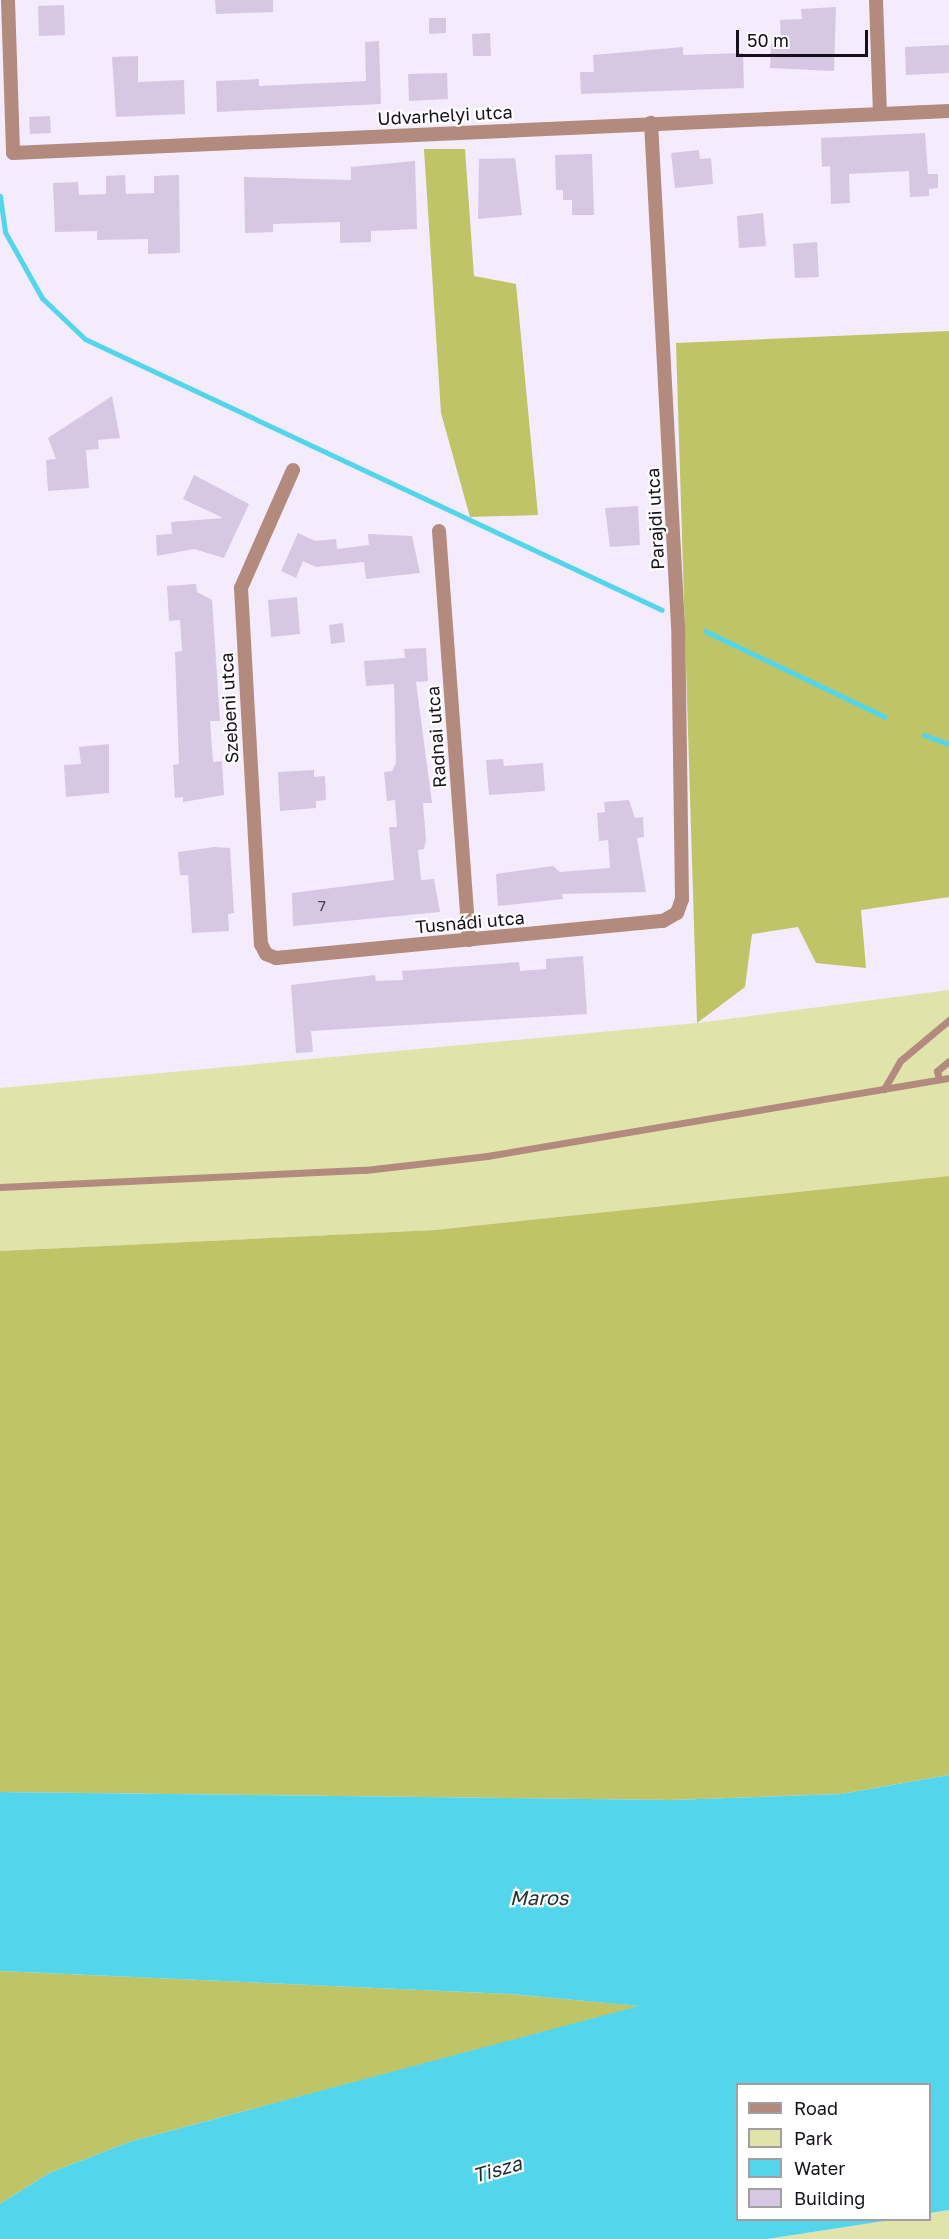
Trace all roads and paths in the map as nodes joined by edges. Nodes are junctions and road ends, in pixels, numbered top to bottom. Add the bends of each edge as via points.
1 (8, 0) edge
2 (876, 0) edge
3 (949, 111) edge
4 (880, 112) junction
5 (651, 123) junction
6 (293, 470) dead end
7 (439, 531) dead end
8 (677, 913) joint
9 (469, 940) junction
10 (266, 954) joint
11 (949, 1020) edge
12 (949, 1061) edge
13 (949, 1078) edge
14 (939, 1079) junction
15 (884, 1089) junction
16 (0, 1187) edge

1 - 5 street, Udvarhelyi utca via 13,153
2 - 4 street
3 - 4 street, Udvarhelyi utca
4 - 5 street, Udvarhelyi utca
5 - 8 street, Parajdi utca via 678,626 682,899
6 - 10 street, Szebeni utca via 241,588 261,944
7 - 9 street, Radnai utca
8 - 9 street, Tusnádi utca via 663,921
9 - 10 street, Tusnádi utca via 276,958
11 - 15 lane via 900,1061
12 - 14 lane via 937,1071
13 - 14 lane
14 - 15 lane
15 - 16 lane via 464,1159 354,1170

